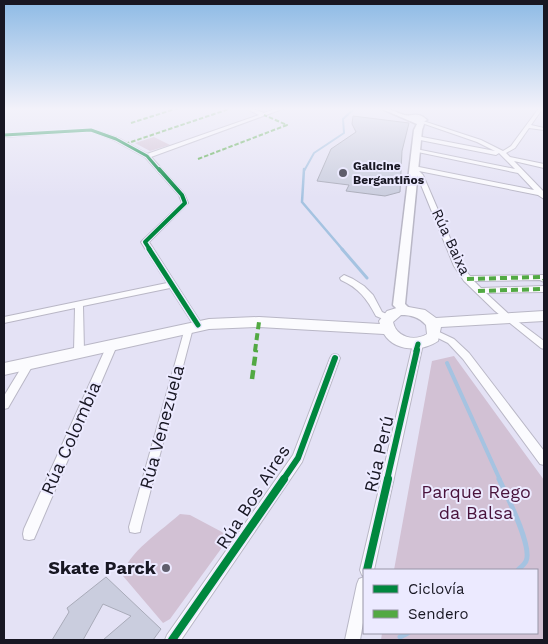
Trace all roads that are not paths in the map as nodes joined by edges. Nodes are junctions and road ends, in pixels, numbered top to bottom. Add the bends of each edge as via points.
1 (111, 138) edge
2 (198, 138) edge
3 (417, 138) edge
4 (458, 138) edge
5 (469, 138) edge
6 (519, 138) edge
7 (416, 151) junction
8 (503, 154) junction
9 (147, 156) junction
10 (510, 159) junction
11 (544, 166) edge
12 (414, 168) junction
13 (522, 172) junction
14 (412, 188) junction
15 (427, 190) junction
16 (544, 195) edge
17 (344, 278) dead end
18 (467, 279) junction
19 (544, 279) edge
20 (172, 285) junction
21 (544, 289) edge
22 (478, 291) junction
23 (79, 304) junction
24 (404, 310) junction
25 (544, 316) edge
26 (507, 318) junction
27 (4, 320) edge
28 (388, 323) junction
29 (193, 326) junction
30 (434, 328) junction
31 (113, 343) junction
32 (418, 344) junction
33 (544, 346) edge
34 (80, 352) junction
35 (335, 358) dead end
36 (29, 363) junction
37 (4, 369) edge
38 (4, 405) edge
39 (544, 460) edge
40 (135, 527) dead end
41 (29, 534) dead end
42 (367, 569) edge
43 (363, 589) edge
44 (172, 640) edge
45 (352, 640) edge

1 - 9 street
2 - 9 street
3 - 7 street
4 - 8 street
5 - 8 street
6 - 8 street
7 - 12 street
7 - 13 street
8 - 10 street
9 - 20 street via 182,195 185,203 146,242
10 - 11 street
10 - 13 street
12 - 14 street
12 - 15 street, Rúa Baixa
12 - 16 street
13 - 16 street
14 - 15 street
14 - 24 street via 399,305
15 - 18 street, Rúa Baixa via 458,266
17 - 28 street via 371,297 379,314
18 - 19 street via 542,276
18 - 22 street, Rúa Baixa
20 - 23 street
20 - 29 street
21 - 22 street
22 - 26 street, Rúa Baixa
23 - 27 street
23 - 34 street
24 - 28 main road via 392,314
24 - 30 main road via 417,312
25 - 26 main road
26 - 30 main road via 456,321
26 - 33 street, Rúa Baixa
28 - 29 main road via 303,326 259,322
28 - 32 main road via 402,342
29 - 31 main road
29 - 40 street, Rúa Venezuela
30 - 32 main road via 429,341
30 - 39 street via 466,356
31 - 34 main road
31 - 41 street, Rúa Colombia
32 - 42 street, Rúa Perú
34 - 36 main road
35 - 44 street, Rúa Bos Aires via 298,458
36 - 37 main road
36 - 38 street
43 - 45 street

